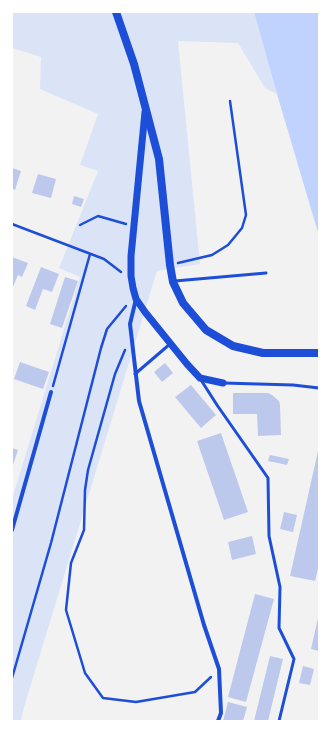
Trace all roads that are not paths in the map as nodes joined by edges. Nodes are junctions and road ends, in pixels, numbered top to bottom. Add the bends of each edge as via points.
1 (116, 12) edge
2 (146, 106) junction
3 (266, 273) dead end
4 (173, 282) junction
5 (136, 298) junction
6 (170, 344) junction
7 (319, 353) edge
8 (135, 374) junction
9 (200, 378) junction
10 (223, 383) joint
11 (319, 388) edge
12 (51, 392) road end
13 (12, 530) edge
14 (218, 721) edge
15 (279, 721) edge

1 - 2 main road
2 - 4 main road via 159,159
2 - 5 street via 131,276
3 - 4 lane
4 - 7 main road via 193,318 224,342 263,353
5 - 6 street
5 - 8 street via 130,324
6 - 8 lane
6 - 9 street
8 - 14 street via 141,408 219,669
9 - 10 street
9 - 15 lane via 268,478 269,536 280,587 279,628 294,659
10 - 11 lane
12 - 13 street

